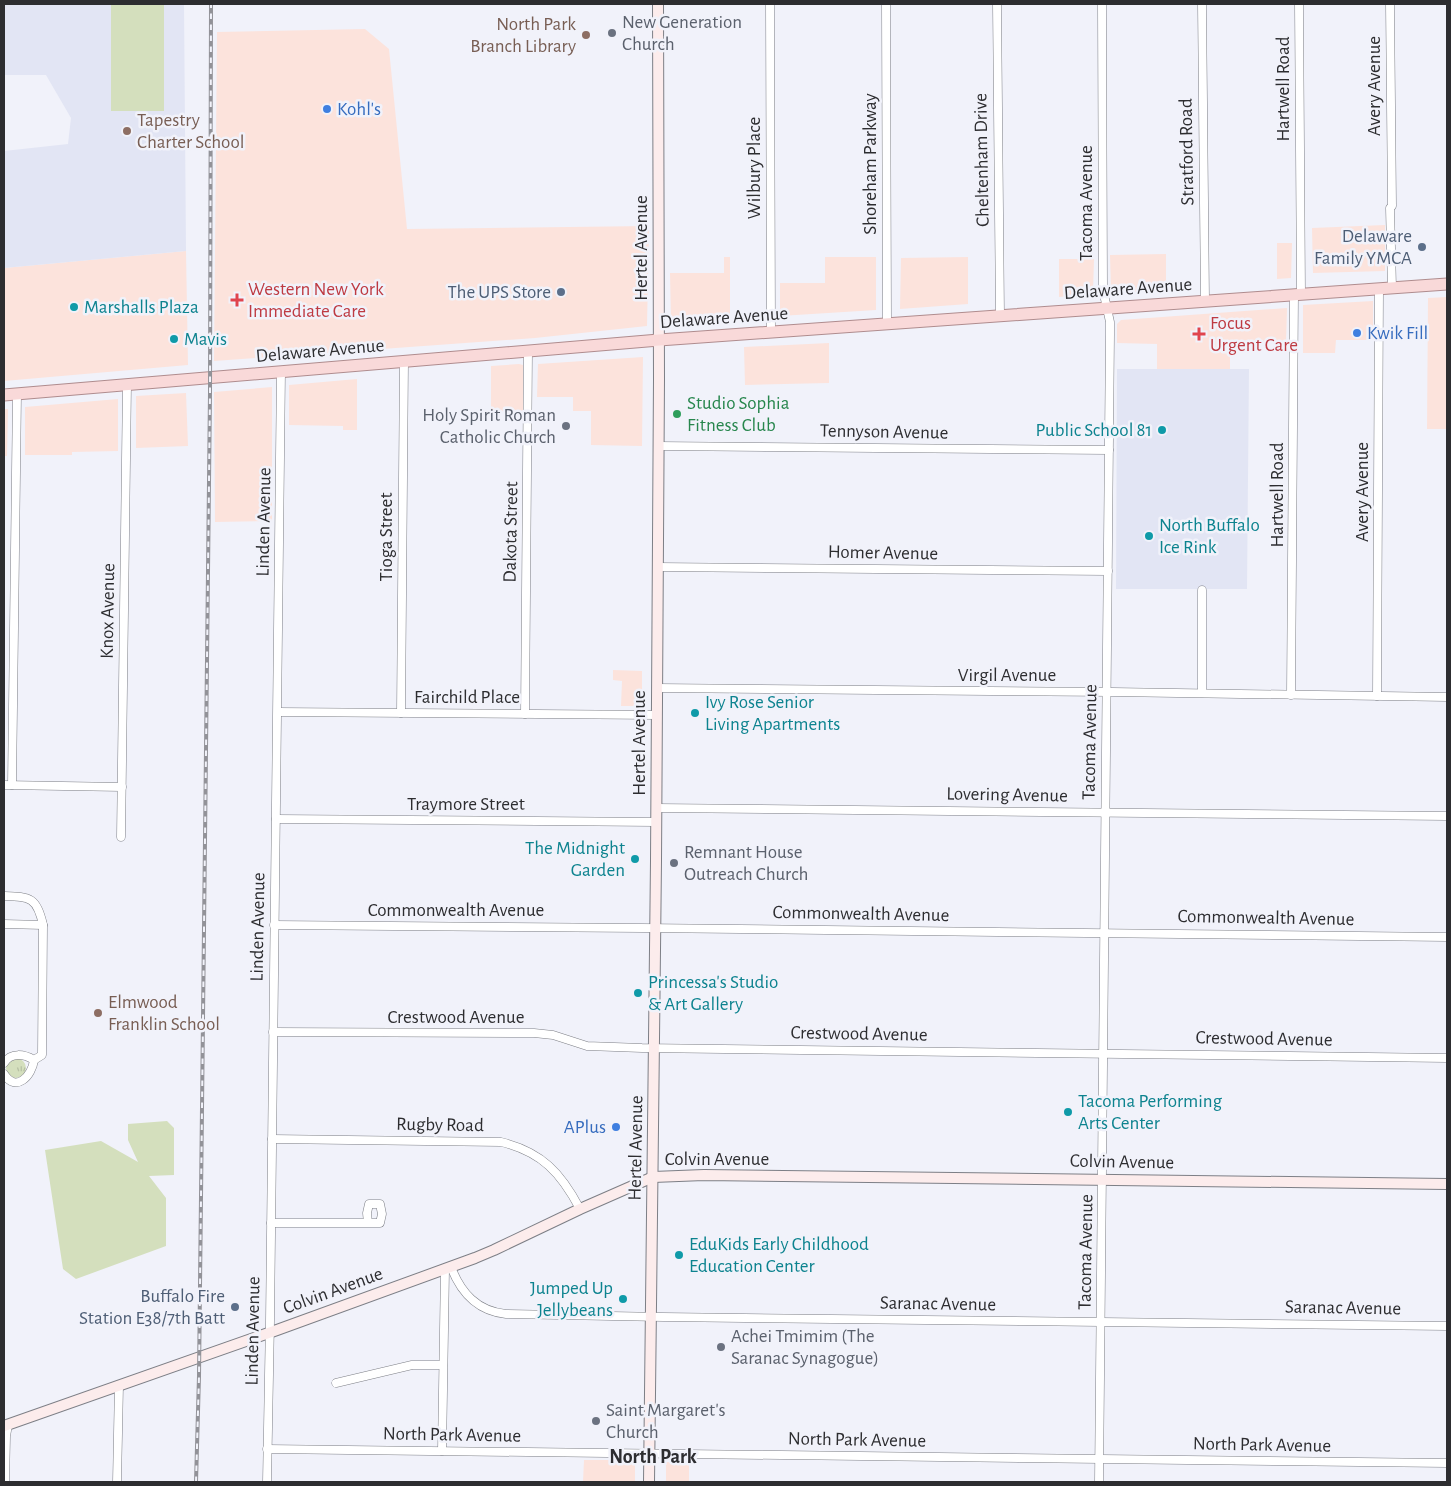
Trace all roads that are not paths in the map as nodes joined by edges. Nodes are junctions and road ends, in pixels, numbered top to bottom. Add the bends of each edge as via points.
1 (658, 4) edge
2 (770, 4) edge
3 (886, 4) edge
4 (997, 4) edge
5 (1102, 4) edge
6 (1202, 4) edge
7 (1299, 4) edge
8 (1390, 4) edge
9 (1447, 284) edge
10 (1392, 288) junction
11 (1379, 289) junction
12 (1298, 294) junction
13 (1205, 301) junction
14 (1107, 308) junction
15 (1000, 316) junction
16 (887, 324) junction
17 (771, 332) junction
18 (659, 340) junction
19 (528, 351) junction
20 (404, 361) junction
21 (281, 371) junction
22 (127, 384) junction
23 (17, 394) junction
24 (4, 395) edge
25 (658, 446) junction
26 (1109, 450) junction
27 (658, 567) junction
28 (1108, 571) junction
29 (1202, 590) dead end
30 (657, 688) junction
31 (1107, 692) junction
32 (1202, 694) junction
33 (1292, 695) junction
34 (1377, 696) junction
35 (1447, 697) edge
36 (278, 712) junction
37 (401, 713) junction
38 (525, 714) junction
39 (657, 715) junction
40 (8, 785) edge
41 (122, 787) junction
42 (656, 808) junction
43 (1105, 812) junction
44 (1447, 816) edge
45 (276, 820) junction
46 (656, 822) junction
47 (121, 837) dead end
48 (4, 896) edge
49 (4, 924) edge
50 (43, 925) junction
51 (274, 925) junction
52 (656, 928) junction
53 (1105, 933) junction
54 (1447, 937) edge
55 (273, 1032) junction
56 (655, 1048) junction
57 (1104, 1053) junction
58 (1447, 1058) edge
59 (34, 1060) junction
60 (4, 1063) edge
61 (4, 1074) edge
62 (272, 1139) junction
63 (653, 1177) junction
64 (1103, 1180) junction
65 (1447, 1184) edge
66 (580, 1209) junction
67 (270, 1223) junction
68 (368, 1223) dead end
69 (448, 1268) junction
70 (651, 1317) junction
71 (1101, 1322) junction
72 (1447, 1326) edge
73 (270, 1332) junction
74 (443, 1365) junction
75 (336, 1383) dead end
76 (119, 1385) junction
77 (6, 1426) edge
78 (267, 1449) junction
79 (442, 1451) junction
80 (649, 1453) junction
81 (1100, 1459) junction
82 (1447, 1463) edge
83 (5, 1482) edge
84 (117, 1482) edge
85 (267, 1482) edge
86 (649, 1482) edge
87 (1100, 1482) edge

1 - 18 street, Hertel Avenue
2 - 17 street, Wilbury Place
3 - 16 street, Shoreham Parkway
4 - 15 street, Cheltenham Drive
5 - 14 street, Tacoma Avenue via 1103,290
6 - 13 street, Stratford Road
7 - 12 street, Hartwell Road
8 - 10 street, Avery Avenue
9 - 10 main road, Delaware Avenue
10 - 11 main road, Delaware Avenue
11 - 12 main road, Delaware Avenue
11 - 34 street, Avery Avenue
12 - 13 main road, Delaware Avenue
12 - 33 street, Hartwell Road
13 - 14 main road, Delaware Avenue
14 - 15 main road, Delaware Avenue
14 - 26 street, Tacoma Avenue via 1110,322
15 - 16 main road, Delaware Avenue
16 - 17 main road, Delaware Avenue
17 - 18 main road, Delaware Avenue
18 - 19 main road, Delaware Avenue
18 - 25 street, Hertel Avenue
19 - 20 main road, Delaware Avenue
19 - 38 street, Dakota Street
20 - 21 main road, Delaware Avenue
20 - 37 street, Tioga Street
21 - 22 main road, Delaware Avenue
21 - 36 street, Linden Avenue
22 - 23 main road, Delaware Avenue
22 - 41 street, Knox Avenue
23 - 24 main road, Delaware Avenue
23 - 40 street
25 - 26 street, Tennyson Avenue
25 - 27 street, Hertel Avenue
26 - 28 street, Tacoma Avenue
27 - 28 street, Homer Avenue
27 - 30 street, Hertel Avenue
28 - 31 street, Tacoma Avenue
29 - 32 street
30 - 31 street, Virgil Avenue
30 - 39 street, Hertel Avenue
31 - 32 street, Virgil Avenue
31 - 43 street, Tacoma Avenue
32 - 33 street, Virgil Avenue
33 - 34 street, Virgil Avenue
34 - 35 street, Virgil Avenue
36 - 37 street, Fairchild Place
36 - 45 street, Linden Avenue
37 - 38 street, Fairchild Place
38 - 39 street, Fairchild Place
39 - 42 street, Hertel Avenue
40 - 41 street
41 - 47 street, Knox Avenue
42 - 43 street, Lovering Avenue
42 - 46 street, Hertel Avenue
43 - 44 street, Lovering Avenue
43 - 53 street, Tacoma Avenue
45 - 46 street, Traymore Street
45 - 51 street, Linden Avenue
46 - 52 street, Hertel Avenue
48 - 50 street via 23,896 32,900 39,908
49 - 50 street
50 - 59 street via 42,1056
51 - 52 street, Commonwealth Avenue
51 - 55 street, Linden Avenue
52 - 53 street, Commonwealth Avenue
52 - 56 street, Hertel Avenue
53 - 54 street, Commonwealth Avenue
53 - 57 street, Tacoma Avenue
55 - 56 street, Crestwood Avenue via 534,1033 553,1035 587,1046
55 - 62 street, Linden Avenue
56 - 57 street, Crestwood Avenue
56 - 63 street, Hertel Avenue
57 - 58 street, Crestwood Avenue
57 - 64 street, Tacoma Avenue
59 - 60 street via 16,1055 8,1057
59 - 61 street via 31,1073 22,1081 10,1081
62 - 66 street, Rugby Road via 501,1142 544,1161 563,1180
62 - 67 street, Linden Avenue
63 - 64 street, Colvin Avenue
63 - 66 street, Colvin Avenue
63 - 70 street, Hertel Avenue
64 - 65 street, Colvin Avenue
64 - 71 street, Tacoma Avenue
66 - 69 street, Colvin Avenue
67 - 68 street
67 - 73 street, Linden Avenue
69 - 70 street, Saranac Avenue via 470,1298 496,1313
69 - 73 street, Colvin Avenue
69 - 74 street
70 - 71 street, Saranac Avenue
70 - 80 street, Hertel Avenue
71 - 72 street, Saranac Avenue
71 - 81 street, Tacoma Avenue
73 - 76 street, Colvin Avenue
73 - 78 street, Linden Avenue
74 - 75 street via 412,1365
74 - 79 street
76 - 77 street, Colvin Avenue
76 - 84 street
77 - 83 street
78 - 79 street, North Park Avenue
78 - 85 street, Linden Avenue
79 - 80 street, North Park Avenue
80 - 81 street, North Park Avenue
80 - 86 street, Hertel Avenue
81 - 82 street, North Park Avenue
81 - 87 street, Tacoma Avenue

